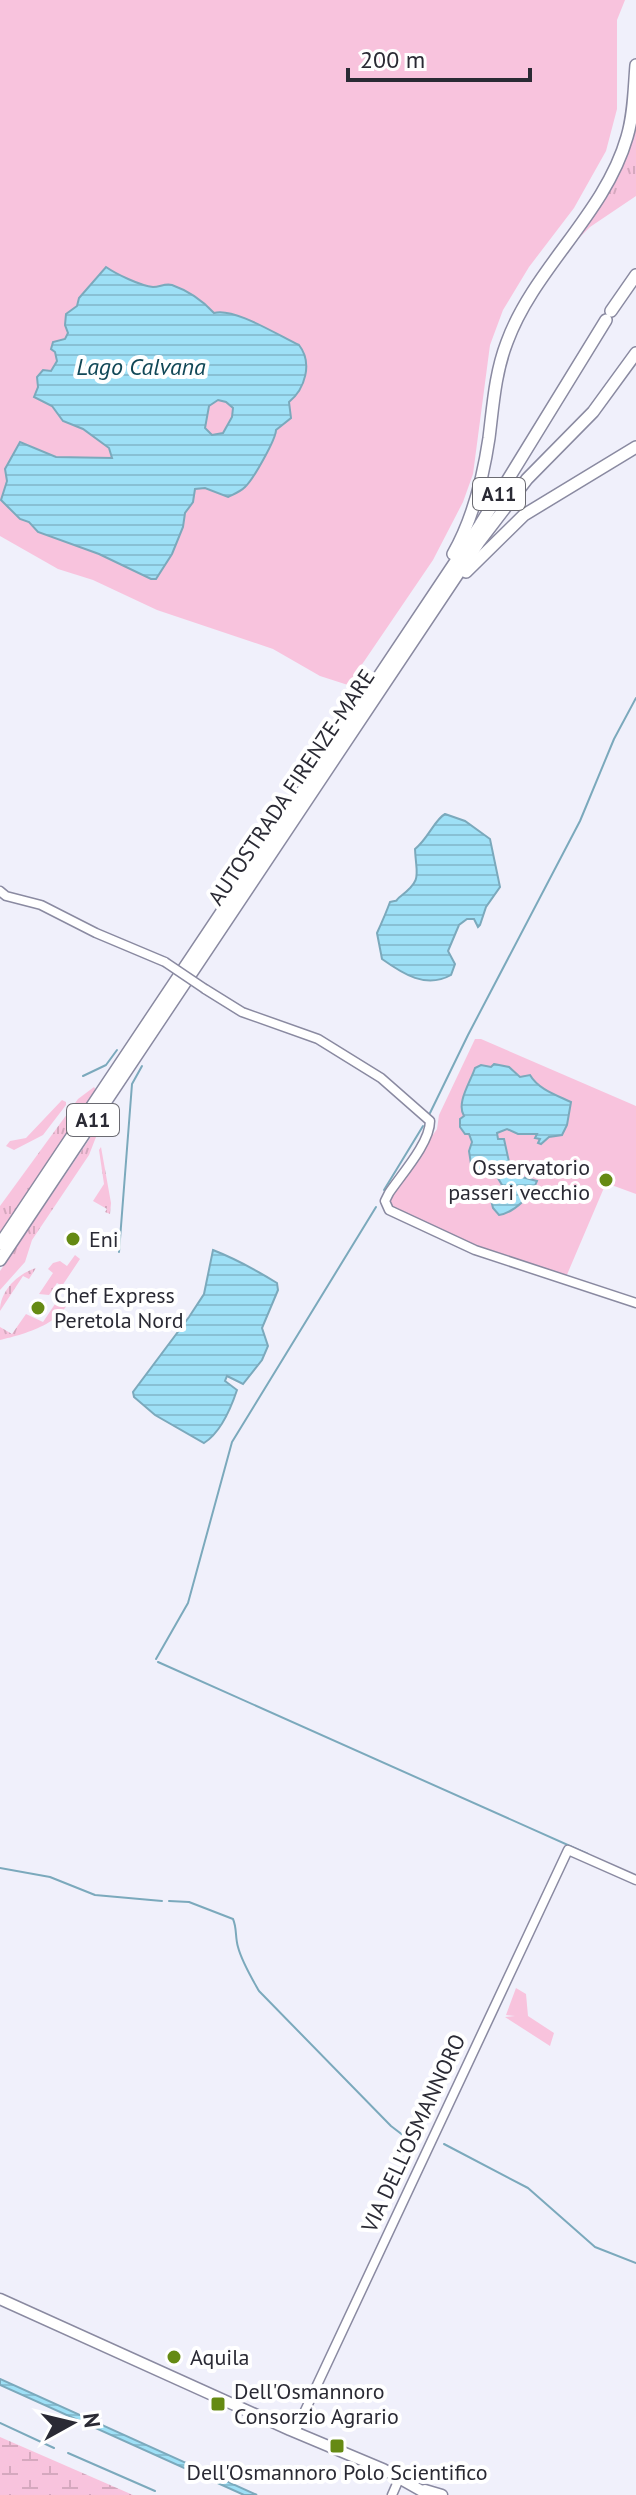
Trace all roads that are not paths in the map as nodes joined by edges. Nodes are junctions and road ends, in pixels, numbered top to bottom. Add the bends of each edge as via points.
1 (636, 65) edge
2 (636, 275) edge
3 (636, 353) edge
4 (636, 447) edge
5 (441, 599) junction
6 (387, 664) junction
7 (0, 891) edge
8 (0, 1244) edge
9 (0, 1260) edge
10 (636, 1303) edge
11 (636, 1880) edge
12 (0, 2298) edge
13 (292, 2431) junction
14 (399, 2479) junction
15 (419, 2489) junction
16 (392, 2495) edge
17 (429, 2495) edge
18 (442, 2495) edge

1 - 6 highway via 631,119 614,170 508,338 483,471 465,531
2 - 6 highway, AUTOSTRADA FIRENZE-MARE / A11
3 - 5 highway, AUTOSTRADA FIRENZE-MARE / A11 via 593,412 521,487
4 - 5 highway via 524,515
5 - 9 highway, AUTOSTRADA FIRENZE-MARE / A11
6 - 8 highway, AUTOSTRADA FIRENZE-MARE / A11
7 - 10 street, bridge via 165,962 242,1012 318,1039 381,1078 430,1121 423,1143 385,1201 389,1210 475,1250
11 - 13 street, VIA DELL'OSMANNORO via 568,1850
12 - 13 main road
13 - 14 main road
14 - 15 main road
14 - 16 street
15 - 17 main road
15 - 18 main road

